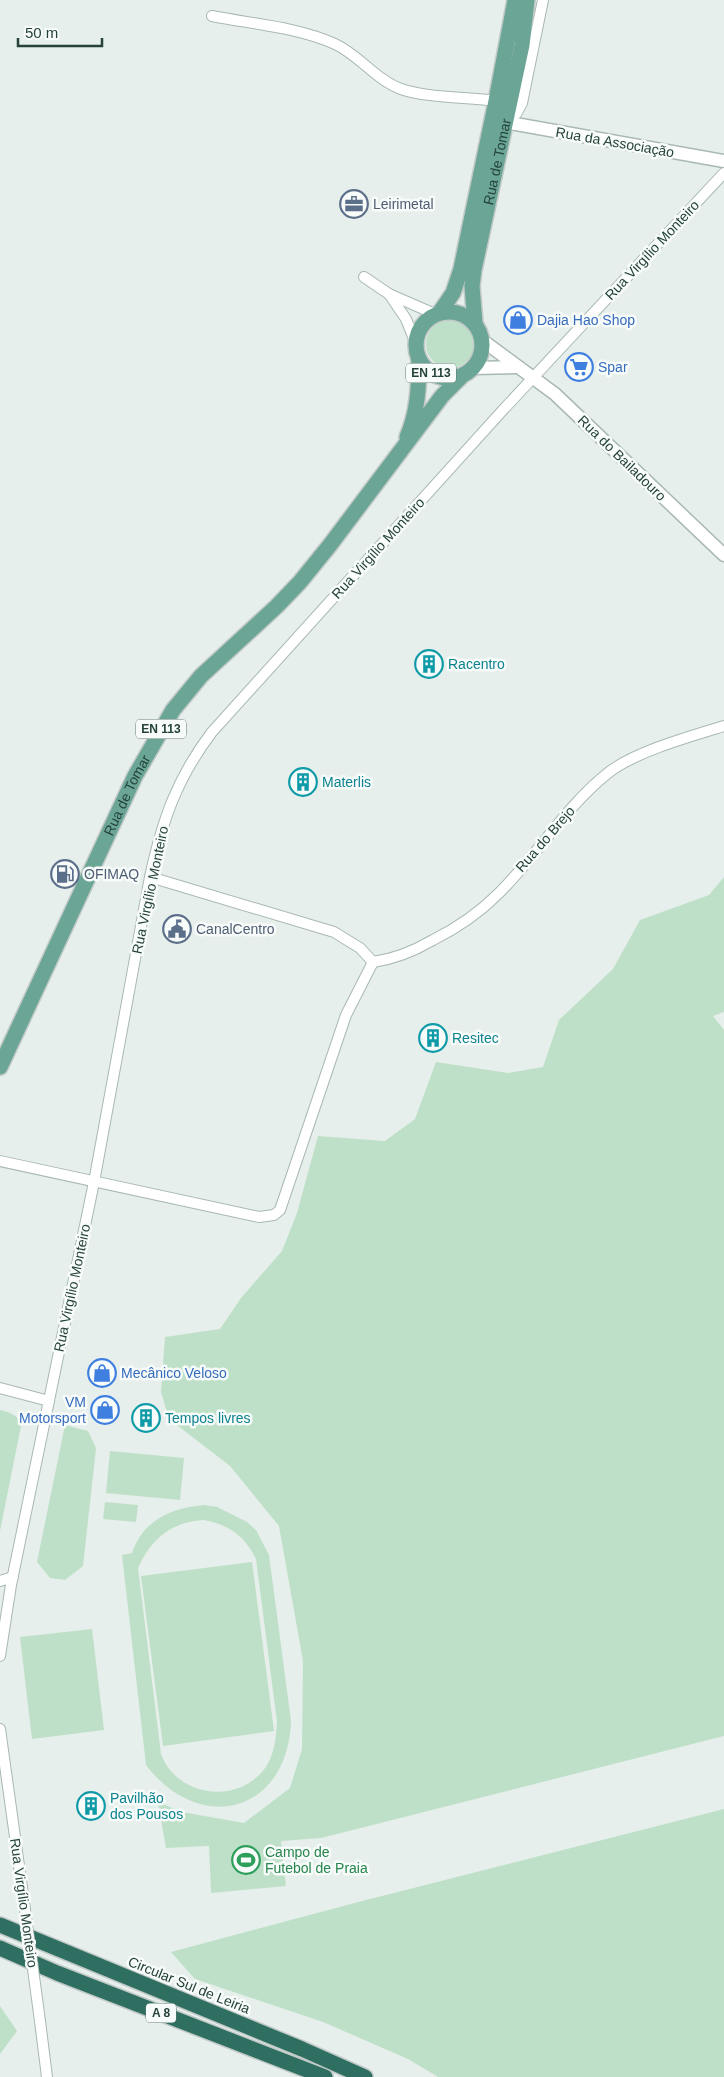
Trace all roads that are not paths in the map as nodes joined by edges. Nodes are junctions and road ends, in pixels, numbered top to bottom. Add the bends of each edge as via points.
1 (515, 0) edge
2 (527, 0) edge
3 (543, 0) edge
4 (212, 16) dead end
5 (496, 101) junction
6 (505, 122) junction
7 (489, 134) junction
8 (724, 161) edge
9 (724, 173) edge
10 (364, 276) dead end
11 (389, 294) junction
12 (437, 313) junction
13 (475, 323) junction
14 (482, 340) junction
15 (417, 352) junction
16 (516, 366) junction
17 (467, 372) junction
18 (534, 377) junction
19 (404, 445) junction
20 (724, 555) edge
21 (724, 726) edge
22 (150, 877) junction
23 (373, 962) junction
24 (0, 1067) edge
25 (0, 1161) edge
26 (94, 1182) junction
27 (0, 1388) edge
28 (49, 1401) junction
29 (13, 1577) junction
30 (0, 1581) edge
31 (0, 1656) edge
32 (0, 1729) edge
33 (0, 1925) edge
34 (0, 1948) edge
35 (47, 2077) edge
36 (324, 2077) edge
37 (365, 2077) edge

1 - 5 main road, Rua de Tomar / EN 113
2 - 6 main road, Rua de Tomar via 522,45
3 - 6 street via 522,103 516,114
4 - 5 street via 330,42 403,90
5 - 6 street via 498,114
5 - 7 main road, Rua de Tomar / EN 113
6 - 7 street
6 - 8 street, Rua da Associação
6 - 13 main road, Rua de Tomar via 474,270
7 - 12 main road, Rua de Tomar / EN 113 via 461,269 453,293
9 - 18 street, Rua Virgílio Monteiro
10 - 11 street
11 - 12 street
11 - 15 street via 406,319
12 - 13 main road via 458,312
12 - 15 main road, Rua de Tomar / EN 113 via 422,325
13 - 14 main road, Rua de Tomar
14 - 16 street, Rua do Bailadouro
14 - 17 main road, Rua de Tomar / EN 113 via 481,355
15 - 17 main road, EN 113 via 424,367 432,374 452,378
15 - 19 main road, Rua de Tomar / EN 113 via 417,402
16 - 17 street
16 - 18 street, Rua do Bailadouro
17 - 19 main road, Rua de Tomar / EN 113 via 442,396
18 - 20 street, Rua do Bailadouro
18 - 22 street, Rua Virgílio Monteiro via 212,732 186,769 172,799
19 - 24 main road, Rua de Tomar / EN 113 via 300,582 201,676 173,710 136,776
21 - 23 street, Rua do Brejo via 664,746 610,772 588,791 499,893 471,918 425,945 398,957
22 - 23 street via 334,932 360,948
22 - 26 street, Rua Virgílio Monteiro
23 - 26 street via 346,1015 284,1202 274,1215 258,1216
25 - 26 street
26 - 28 street, Rua Virgílio Monteiro
27 - 28 street
28 - 29 street, Rua Virgílio Monteiro
29 - 30 street
29 - 31 street, Rua Virgílio Monteiro
32 - 35 street, Rua Virgílio Monteiro, bridge
33 - 37 highway, Circular Sul de Leiria / A 8 via 302,2048
34 - 36 highway, A 8 via 57,1974

